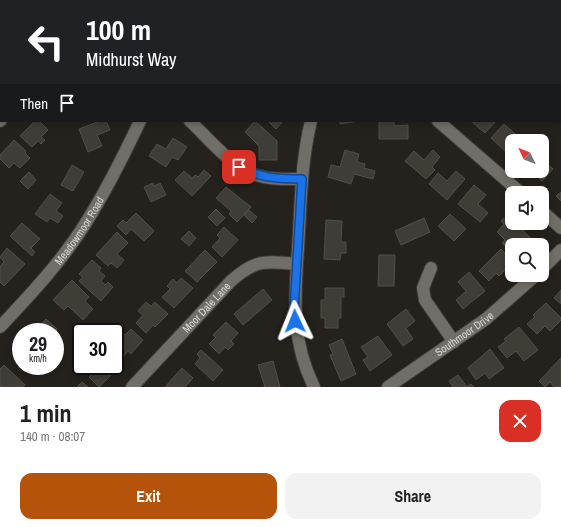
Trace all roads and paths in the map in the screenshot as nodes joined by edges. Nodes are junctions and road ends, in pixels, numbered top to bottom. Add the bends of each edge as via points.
1 (140, 122) edge
2 (191, 122) edge
3 (311, 122) edge
4 (439, 122) edge
5 (302, 179) junction
6 (513, 186) edge
7 (549, 217) edge
8 (561, 228) edge
9 (561, 250) edge
10 (549, 262) edge
11 (297, 264) junction
12 (431, 268) dead end
13 (528, 282) edge
14 (0, 327) edge
15 (454, 342) junction
16 (132, 387) edge
17 (314, 387) edge
18 (388, 387) edge

1 - 14 street, Meadowmoor Road via 111,180 82,228 43,281
2 - 5 street via 239,167 254,174 276,179
3 - 5 street
4 - 6 street
5 - 11 street
7 - 8 street
9 - 10 street
11 - 16 street, Moor Dale Lane via 260,263 242,271
11 - 17 street via 294,310 298,343 307,374
12 - 15 street via 423,288 426,300
13 - 15 street, Southmoor Drive via 486,319
15 - 18 street, Southmoor Drive

